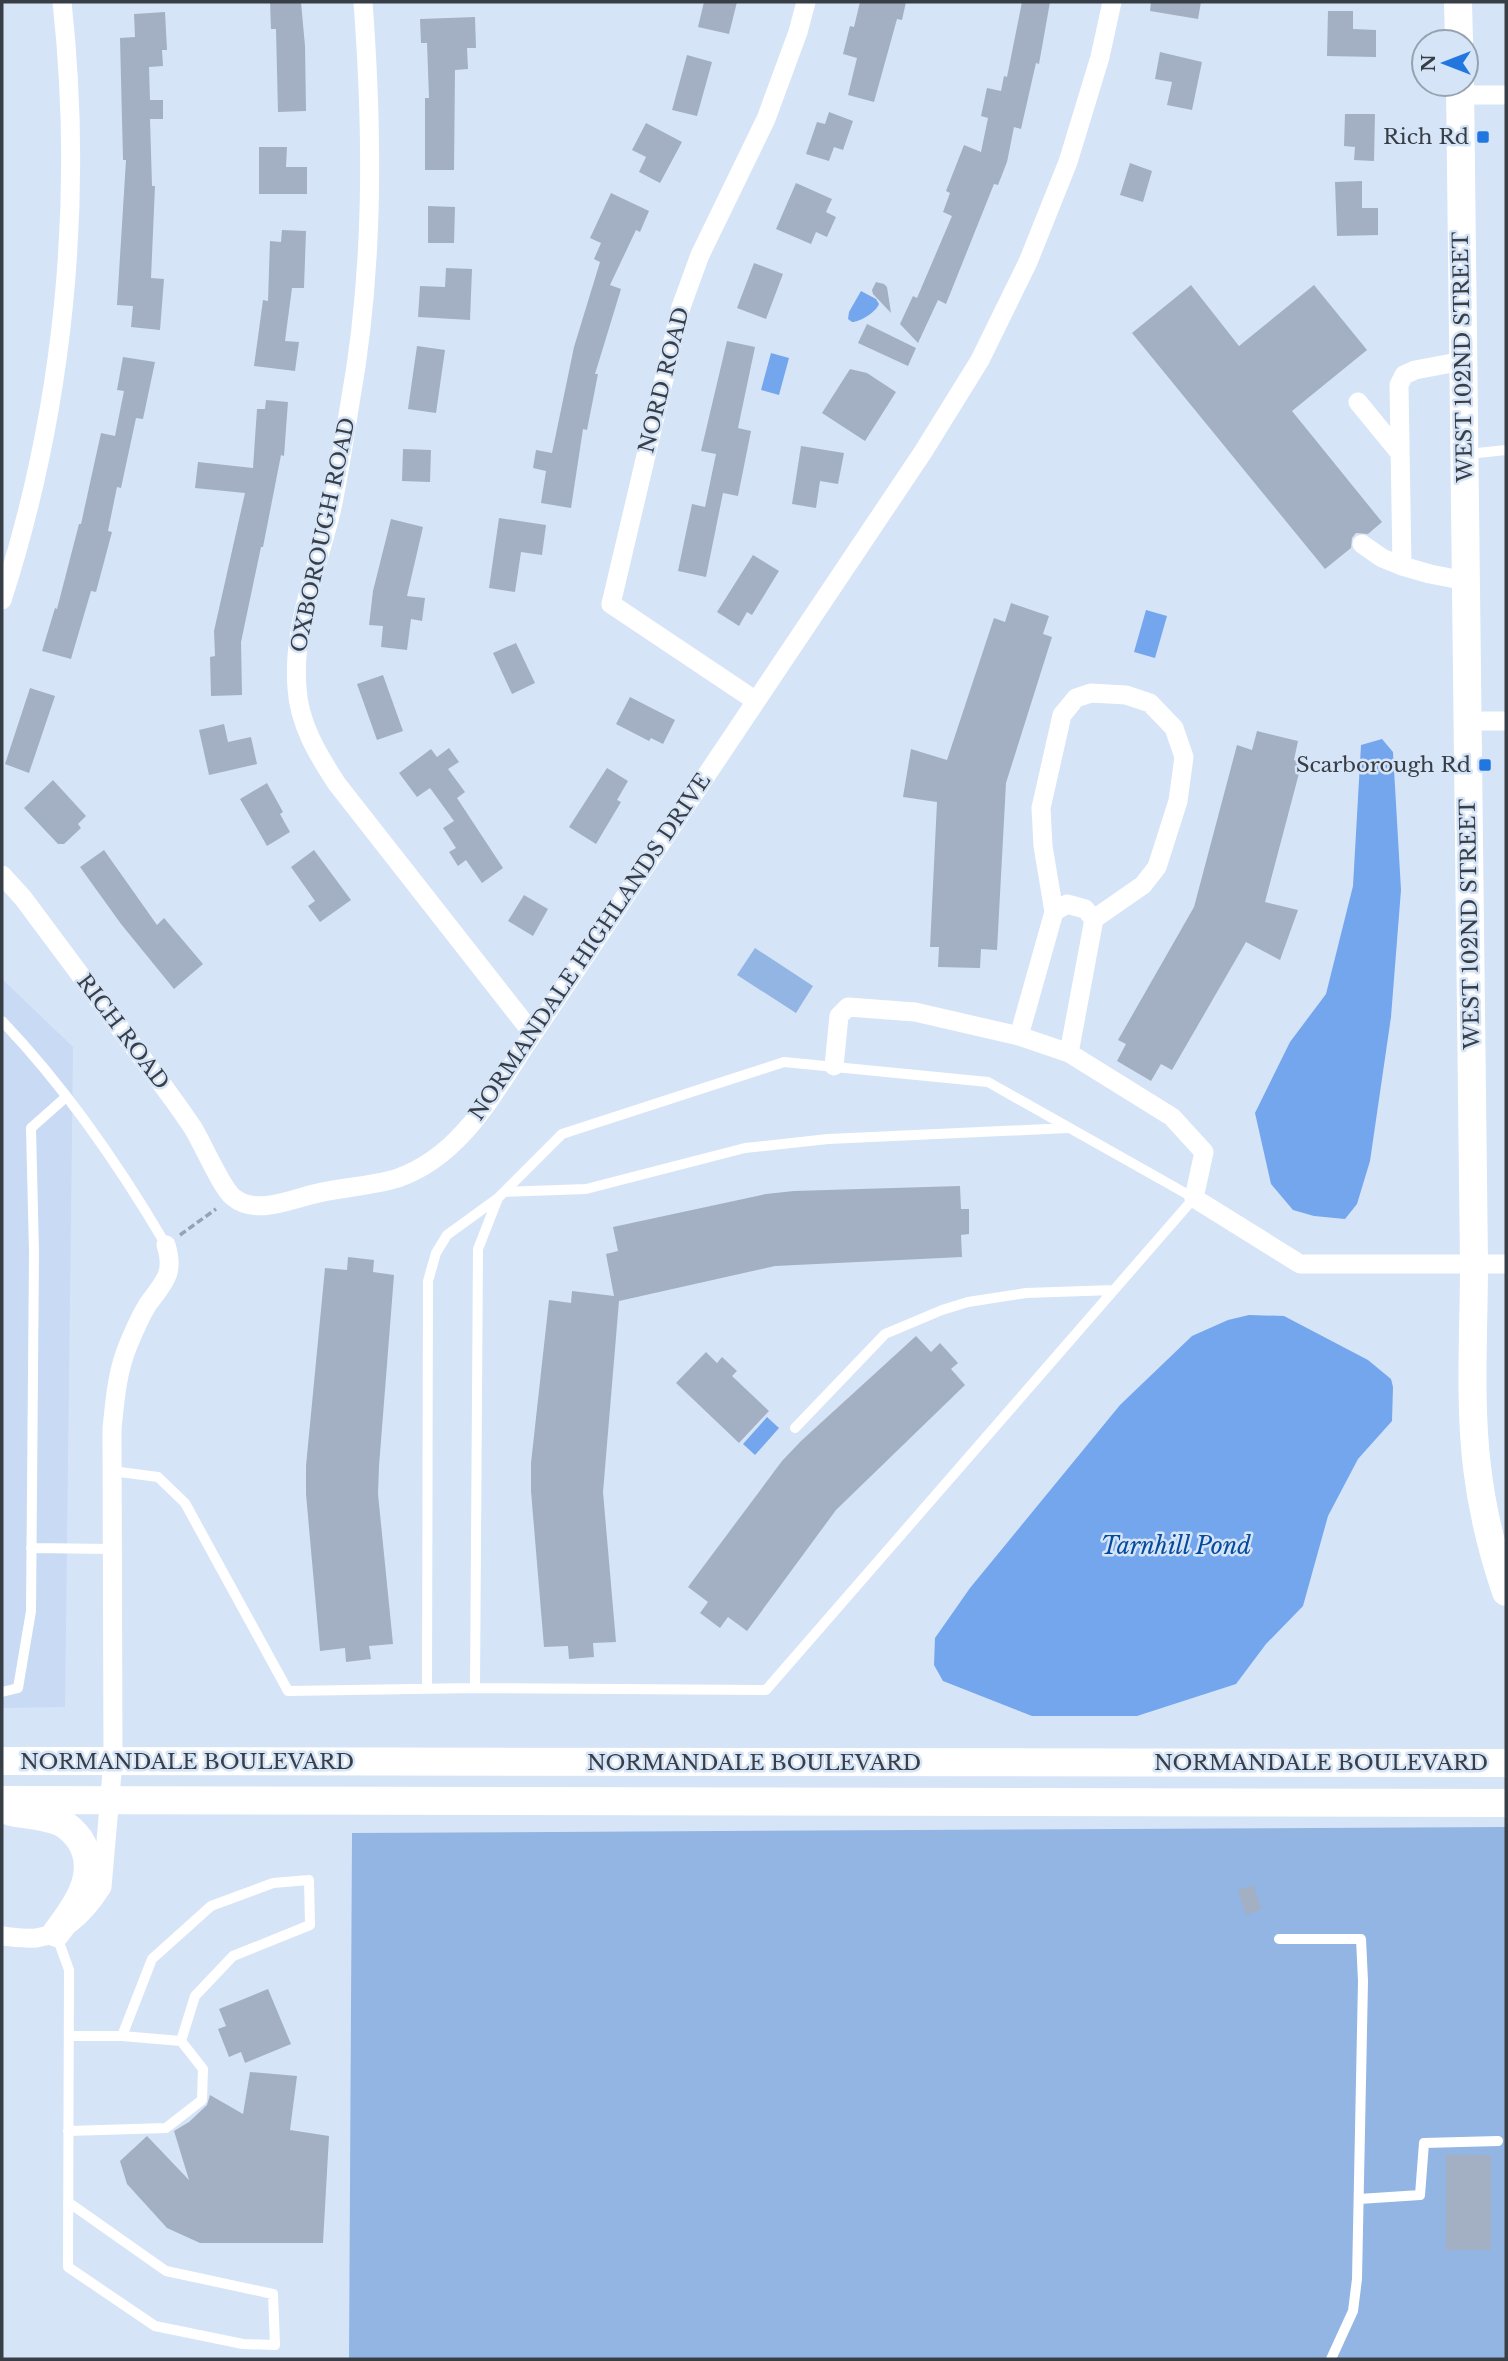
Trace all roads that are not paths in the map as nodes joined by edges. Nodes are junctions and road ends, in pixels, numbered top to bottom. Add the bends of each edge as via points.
1 (62, 2) edge
2 (363, 2) edge
3 (806, 2) edge
4 (1112, 2) edge
5 (1458, 2) edge
6 (1459, 28) edge
7 (1480, 92) edge
8 (1506, 95) edge
9 (1460, 98) edge
10 (1463, 361) junction
11 (1358, 402) dead end
12 (1506, 450) edge
13 (1399, 452) junction
14 (1464, 454) junction
15 (1362, 544) dead end
16 (1402, 566) junction
17 (1466, 581) junction
18 (2, 600) edge
19 (756, 701) junction
20 (1468, 720) junction
21 (1506, 721) edge
22 (2, 875) edge
23 (1054, 912) junction
24 (1094, 919) junction
25 (2, 1021) edge
26 (533, 1034) junction
27 (1019, 1036) junction
28 (1069, 1053) junction
29 (835, 1066) junction
30 (66, 1097) junction
31 (1069, 1128) junction
32 (501, 1195) junction
33 (232, 1197) joint
34 (1194, 1198) junction
35 (166, 1245) joint
36 (1474, 1264) junction
37 (1506, 1264) edge
38 (1114, 1290) junction
39 (795, 1428) dead end
40 (112, 1471) junction
41 (31, 1548) junction
42 (112, 1549) junction
43 (1506, 1592) edge
44 (475, 1688) junction
45 (427, 1689) junction
46 (2, 1692) edge
47 (2, 1761) edge
48 (113, 1761) junction
49 (1506, 1763) edge
50 (2, 1800) edge
51 (109, 1801) junction
52 (1506, 1803) edge
53 (2, 1810) edge
54 (56, 1933) junction
55 (2, 1936) edge
56 (1279, 1939) dead end
57 (69, 2036) junction
58 (122, 2036) junction
59 (181, 2041) junction
60 (68, 2132) junction
61 (1497, 2141) dead end
62 (1359, 2199) junction
63 (68, 2202) junction
64 (1331, 2359) edge

1 - 18 street via 69,63 71,170 66,275 55,380 37,472
2 - 26 street, OXBOROUGH ROAD via 370,172 365,286 331,510 302,621 297,690 304,724 337,784
3 - 19 street, NORD ROAD via 766,119 700,255 681,307 611,604
4 - 19 street, NORMANDALE HIGHLANDS DRIVE via 1068,162 1028,262 980,360
5 - 6 main road
7 - 8 street
9 - 10 main road, WEST 102ND STREET
10 - 13 street via 1404,376 1399,385
10 - 14 main road, WEST 102ND STREET
11 - 13 street
12 - 14 lane
13 - 16 street
14 - 17 main road, WEST 102ND STREET
15 - 16 street
16 - 17 street
17 - 20 main road, WEST 102ND STREET
19 - 26 street, NORMANDALE HIGHLANDS DRIVE
20 - 21 street
20 - 36 main road, WEST 102ND STREET
22 - 33 street, RICH ROAD via 169,1093
23 - 24 street via 1067,904 1085,909
23 - 24 street via 1041,808 1062,715 1084,695 1126,695 1150,703 1174,728 1184,757 1178,801 1157,867 1143,885
23 - 27 street
24 - 28 street
25 - 30 lane
26 - 33 street, NORMANDALE HIGHLANDS DRIVE via 475,1119 429,1164 369,1186 323,1191 265,1206
27 - 28 street
27 - 29 street via 915,1012 848,1007 839,1016
28 - 34 street via 1171,1117 1204,1152
29 - 31 lane via 988,1083
29 - 32 lane via 785,1062 562,1135
30 - 35 lane via 102,1143
30 - 41 lane via 31,1128
31 - 32 lane via 828,1139 745,1148 586,1189
31 - 34 lane
32 - 44 lane via 478,1249
32 - 45 lane via 447,1236 428,1280
34 - 36 street via 1300,1264
34 - 38 lane
35 - 40 street via 170,1258 164,1286 147,1305 128,1344 116,1385
36 - 37 street
36 - 43 main road, WEST 102ND STREET via 1476,1466
38 - 39 lane via 1026,1293 968,1302 885,1334
38 - 44 lane via 766,1690
40 - 42 street
40 - 45 lane via 158,1477 186,1503 288,1691
41 - 42 lane
41 - 46 lane via 31,1611 18,1688
42 - 48 street
44 - 45 lane
47 - 48 main road, NORMANDALE BOULEVARD
48 - 49 main road, NORMANDALE BOULEVARD
48 - 51 street
50 - 51 main road, NORMANDALE BOULEVARD
51 - 52 main road, NORMANDALE BOULEVARD
51 - 54 street via 102,1887 91,1904
53 - 54 main road via 59,1822 73,1831 86,1852 85,1887
54 - 55 street via 34,1938
54 - 57 lane via 69,1970
56 - 62 lane via 1361,1939
57 - 58 lane
57 - 60 lane
58 - 59 lane
58 - 59 lane via 152,1959 211,1906 273,1883 309,1880 310,1925 233,1956 195,1996
59 - 60 lane via 203,2069 202,2100 166,2128
60 - 63 lane
61 - 62 lane via 1424,2143 1420,2195
62 - 64 lane via 1353,2311
63 - 63 lane via 68,2267 155,2326 243,2344 275,2345 273,2294 166,2271

